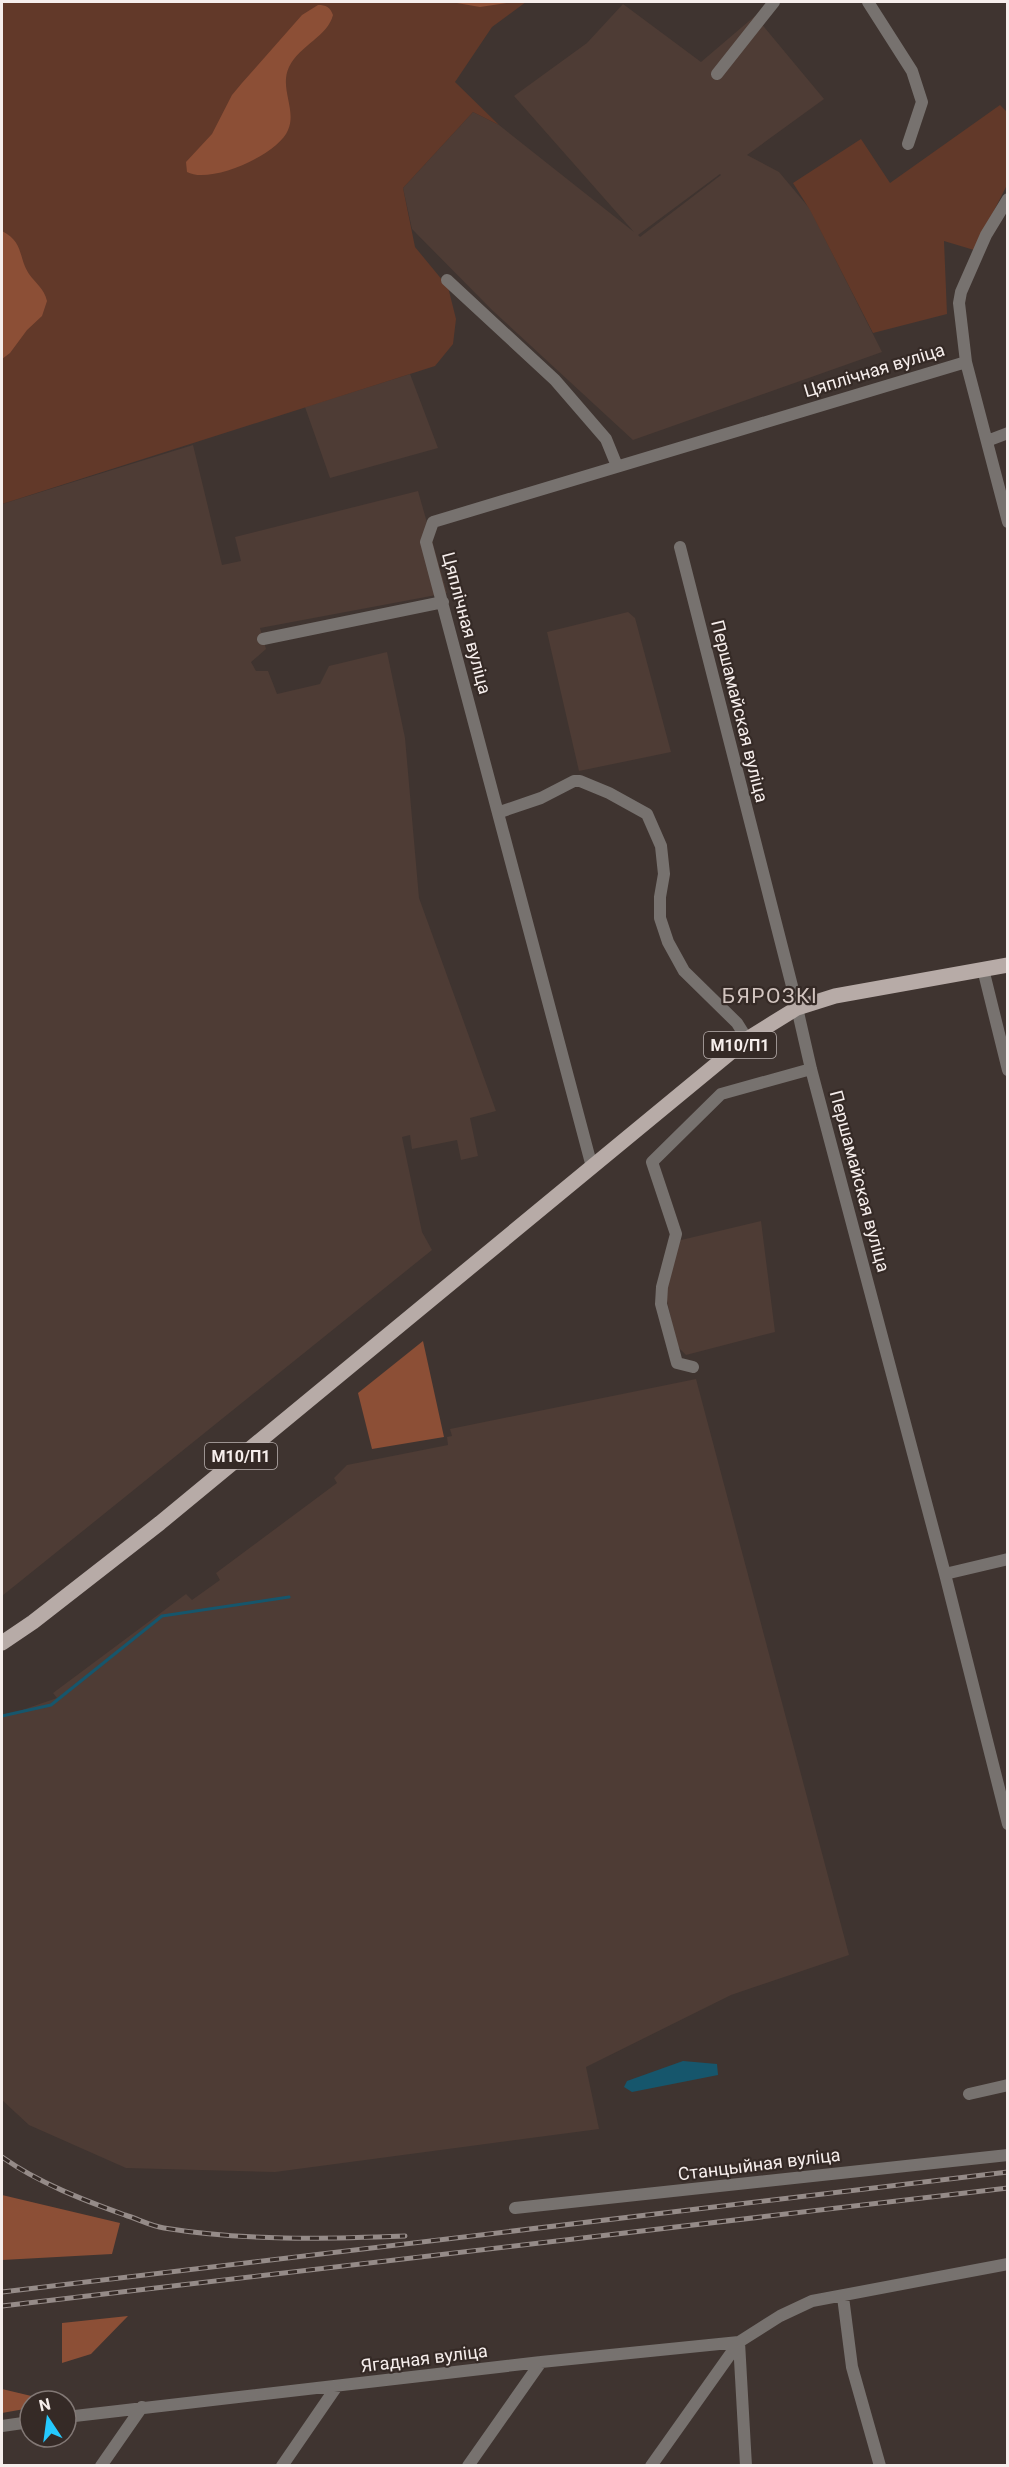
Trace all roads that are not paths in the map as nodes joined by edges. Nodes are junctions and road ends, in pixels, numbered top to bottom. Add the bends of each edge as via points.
1 (774, 2) edge
2 (868, 2) edge
3 (717, 74) dead end
4 (908, 144) dead end
5 (1008, 199) edge
6 (447, 280) dead end
7 (966, 362) junction
8 (1008, 433) edge
9 (987, 441) junction
10 (617, 466) junction
11 (1008, 522) edge
12 (680, 547) dead end
13 (443, 602) junction
14 (263, 639) dead end
15 (500, 812) junction
16 (1008, 965) edge
17 (983, 969) junction
18 (797, 1008) junction
19 (747, 1039) junction
20 (811, 1069) junction
21 (1008, 1070) edge
22 (592, 1167) junction
23 (693, 1367) dead end
24 (1008, 1559) edge
25 (945, 1574) junction
26 (2, 1643) edge
27 (1008, 1824) edge
28 (1008, 2085) edge
29 (969, 2094) dead end
30 (1008, 2155) edge
31 (515, 2208) dead end
32 (1008, 2264) edge
33 (843, 2297) junction
34 (739, 2342) junction
35 (541, 2362) junction
36 (337, 2386) junction
37 (142, 2407) junction
38 (78, 2415) edge
39 (18, 2424) edge
40 (2, 2426) edge
41 (101, 2466) edge
42 (282, 2466) edge
43 (468, 2466) edge
44 (651, 2466) edge
45 (746, 2466) edge
46 (880, 2466) edge

1 - 3 street
2 - 4 street via 912,71 922,102
5 - 7 street via 961,292
6 - 10 street via 555,380 606,439
7 - 9 street
7 - 10 street, Цяплічная вуліца
8 - 9 street
9 - 11 street
10 - 13 street, Цяплічная вуліца via 434,522 426,542
12 - 18 street, Першамайская вуліца
13 - 14 street
13 - 15 street, Цяплічная вуліца
15 - 19 street via 580,781 647,814 661,846 664,874 660,918 668,942 684,971 737,1023
15 - 22 street, Цяплічная вуліца
16 - 17 main road, М10/П1
17 - 18 main road, М10/П1 via 835,996
17 - 21 street
18 - 19 main road, М10/П1
18 - 20 street, Першамайская вуліца
19 - 22 main road, М10/П1
20 - 23 street via 721,1094 652,1162 676,1234 661,1304 677,1363
20 - 25 street, Першамайская вуліца
22 - 26 main road, М10/П1 via 160,1523
24 - 25 street
25 - 27 street, Першамайская вуліца
28 - 29 street
30 - 31 street, Станцыйная вуліца
32 - 33 street, Ягадная вуліца
33 - 34 street, Ягадная вуліца via 812,2301
33 - 46 street via 852,2367
34 - 35 street, Ягадная вуліца
34 - 44 street
34 - 45 street
35 - 36 street, Ягадная вуліца
35 - 43 street
36 - 37 street, Ягадная вуліца
36 - 42 street
37 - 38 street, Ягадная вуліца
37 - 41 street
39 - 40 street

